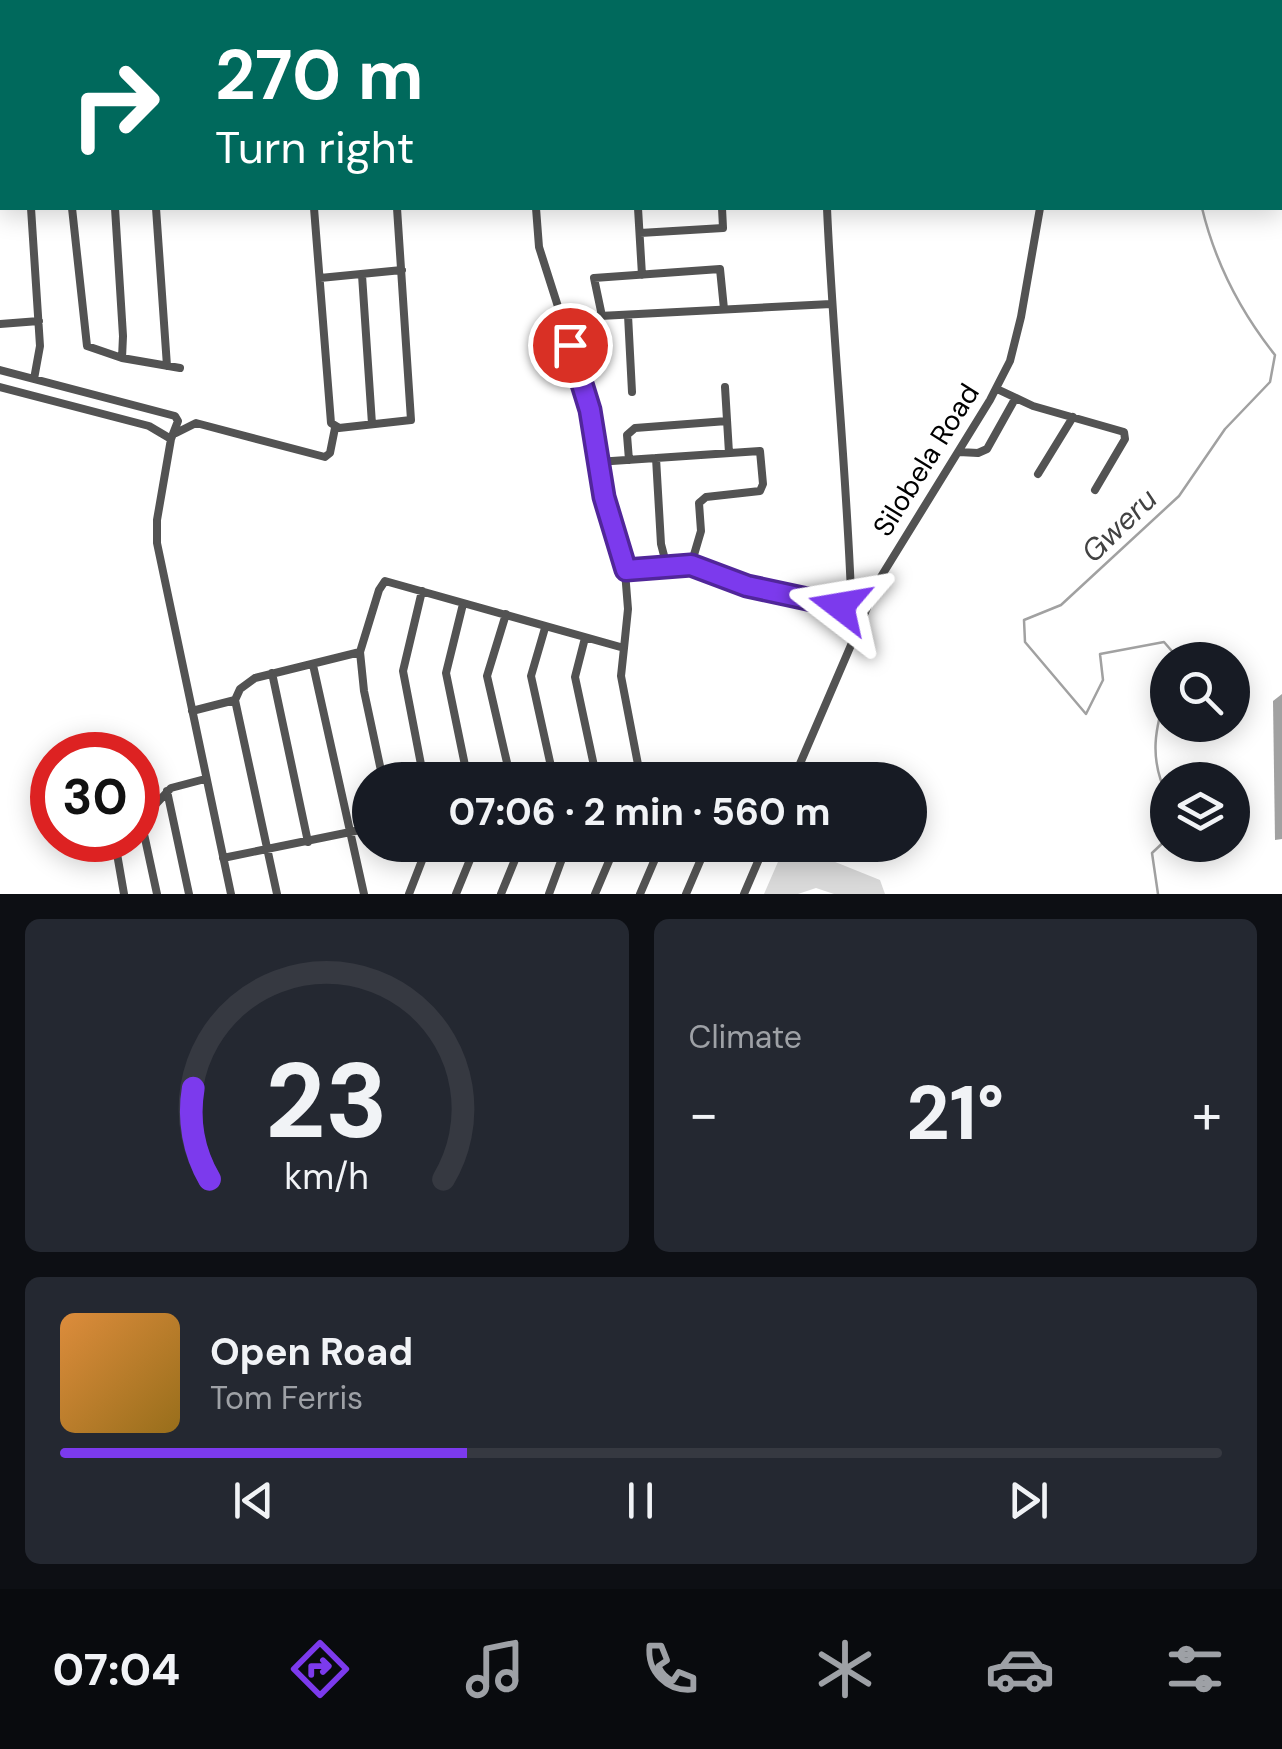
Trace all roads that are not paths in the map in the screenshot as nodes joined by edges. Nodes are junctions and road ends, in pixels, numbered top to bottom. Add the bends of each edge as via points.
1 (32, 210) edge
2 (72, 210) edge
3 (115, 210) edge
4 (156, 210) edge
5 (314, 210) edge
6 (397, 210) edge
7 (536, 210) edge
8 (638, 210) edge
9 (722, 210) edge
10 (828, 210) edge
11 (1040, 210) edge
12 (640, 234) junction
13 (402, 270) junction
14 (642, 274) junction
15 (362, 275) junction
16 (320, 278) junction
17 (832, 304) junction
18 (724, 310) junction
19 (628, 314) junction
20 (602, 316) junction
21 (561, 318) junction
22 (39, 321) junction
23 (0, 324) edge
24 (122, 358) junction
25 (167, 366) junction
26 (180, 368) dead end
27 (0, 370) edge
28 (34, 380) junction
29 (0, 387) edge
30 (725, 387) dead end
31 (996, 388) junction
32 (632, 392) dead end
33 (1016, 398) junction
34 (144, 410) junction
35 (1073, 417) junction
36 (727, 421) junction
37 (372, 424) junction
38 (148, 426) junction
39 (336, 428) junction
40 (174, 436) junction
41 (729, 452) junction
42 (959, 452) junction
43 (656, 458) junction
44 (629, 460) junction
45 (598, 462) junction
46 (1038, 474) dead end
47 (1095, 490) dead end
48 (691, 565) junction
49 (667, 567) junction
50 (626, 570) junction
51 (422, 591) junction
52 (464, 604) junction
53 (506, 614) junction
54 (854, 624) junction
55 (545, 628) junction
56 (585, 638) junction
57 (624, 648) junction
58 (360, 652) junction
59 (314, 665) junction
60 (272, 673) junction
61 (235, 700) junction
62 (192, 711) junction
63 (379, 762) edge
64 (421, 762) edge
65 (464, 762) edge
66 (507, 762) edge
67 (550, 762) edge
68 (593, 762) edge
69 (638, 762) edge
70 (799, 762) edge
71 (205, 780) junction
72 (167, 791) junction
73 (160, 799) edge
74 (350, 832) junction
75 (308, 842) junction
76 (269, 850) junction
77 (223, 858) junction
78 (118, 862) edge
79 (149, 862) edge
80 (421, 862) edge
81 (469, 862) edge
82 (514, 862) edge
83 (560, 862) edge
84 (609, 862) edge
85 (653, 862) edge
86 (700, 862) edge
87 (758, 862) edge
88 (124, 894) edge
89 (157, 894) edge
90 (189, 894) edge
91 (231, 894) edge
92 (278, 894) edge
93 (364, 894) edge
94 (409, 894) edge
95 (456, 894) edge
96 (501, 894) edge
97 (548, 894) edge
98 (595, 894) edge
99 (640, 894) edge
100 (686, 894) edge
101 (744, 894) edge

1 - 22 street
2 - 24 street via 84,342
3 - 24 street
4 - 25 street
5 - 16 street
6 - 13 street
7 - 21 street via 539,247
8 - 12 street
9 - 12 street via 724,228
10 - 17 street
11 - 31 street, Silobela Road via 1017,336
12 - 14 street
13 - 15 street
13 - 37 street via 412,417
14 - 18 street via 720,269
14 - 20 street via 594,278
15 - 16 street
15 - 37 street
16 - 39 street
17 - 18 street
17 - 54 street
18 - 19 street
19 - 20 street
19 - 32 street
20 - 21 street
21 - 45 street via 590,410
22 - 23 street
22 - 28 street
24 - 25 street
25 - 26 street
27 - 28 street
28 - 34 street
29 - 38 street
30 - 36 street
31 - 33 street
31 - 42 street, Silobela Road
33 - 35 street
33 - 42 street via 986,448
34 - 38 street
34 - 40 street via 175,416
35 - 46 street
35 - 47 street via 1126,434
36 - 41 street
36 - 44 street via 635,428 627,434
37 - 39 street
38 - 40 street
39 - 40 street via 325,457 196,423
40 - 62 street via 157,543
41 - 43 street
41 - 48 street via 760,451 763,484 756,494 701,500
42 - 54 street, Silobela Road
43 - 44 street
43 - 49 street
44 - 45 street
45 - 50 street
48 - 49 street
48 - 54 street via 747,586 837,603
49 - 50 street
50 - 57 street
51 - 52 street
51 - 58 street via 382,583
51 - 64 street via 403,671
52 - 53 street
52 - 65 street via 446,674
53 - 55 street
53 - 66 street via 487,672
54 - 70 street, Silobela Road
55 - 56 street
55 - 67 street via 531,676
56 - 57 street
56 - 68 street via 576,680
57 - 69 street via 621,676
58 - 59 street
58 - 63 street
59 - 60 street
59 - 74 street
60 - 61 street via 246,683
60 - 75 street
61 - 62 street
61 - 76 street
62 - 71 street
71 - 72 street
71 - 77 street
72 - 73 street
72 - 90 street
74 - 75 street
74 - 93 street
75 - 76 street
76 - 77 street
76 - 92 street
77 - 91 street
78 - 88 street
79 - 89 street
80 - 94 street
81 - 95 street
82 - 96 street
83 - 97 street
84 - 98 street
85 - 99 street
86 - 100 street
87 - 101 street

